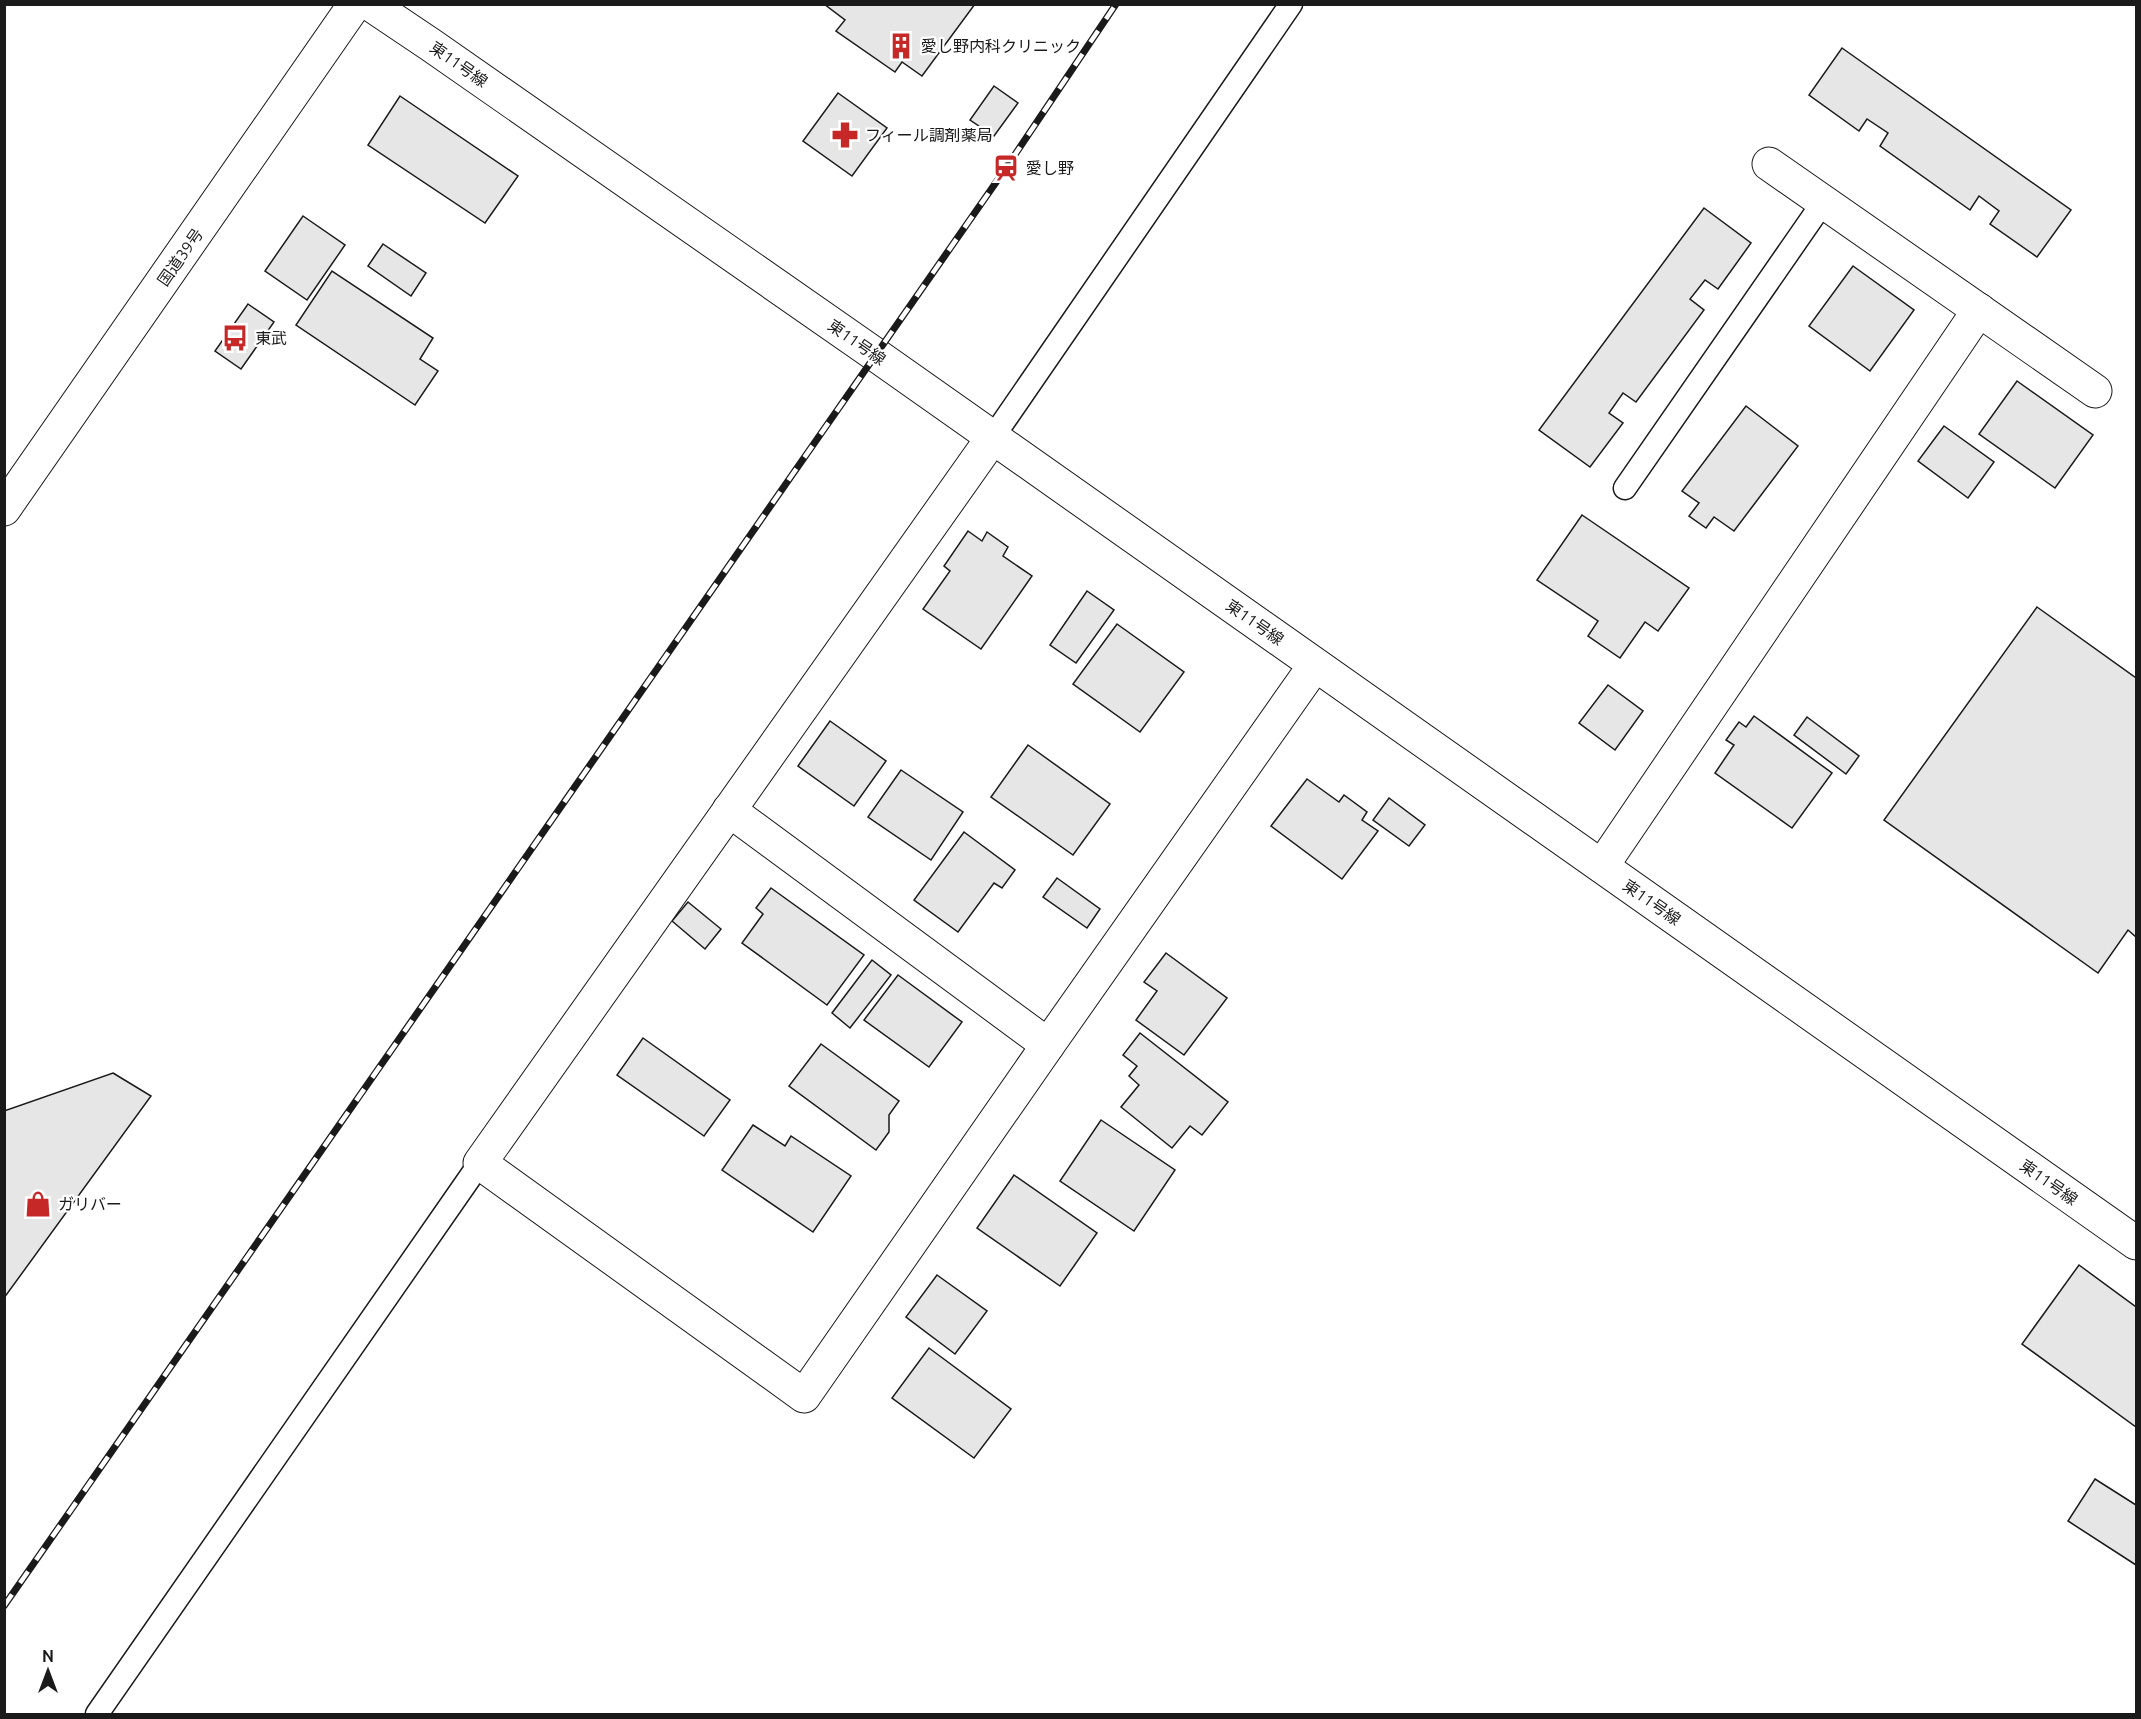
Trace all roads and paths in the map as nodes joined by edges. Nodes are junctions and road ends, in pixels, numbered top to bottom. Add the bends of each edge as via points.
1 (355, 4) edge
2 (370, 4) edge
3 (1292, 4) edge
4 (1769, 164) dead end
5 (1824, 201) junction
6 (1979, 310) junction
7 (2095, 390) dead end
8 (993, 437) junction
9 (1625, 488) dead end
10 (4, 509) edge
11 (1315, 665) junction
12 (729, 810) junction
13 (1602, 866) junction
14 (1048, 1045) junction
15 (480, 1163) junction
16 (2136, 1243) edge
17 (97, 1714) edge

1 - 10 main road, 国道39号
2 - 8 main road, 東11号線
3 - 8 lane
4 - 5 main road
5 - 6 main road
5 - 9 lane
6 - 7 main road
6 - 13 main road
8 - 11 main road, 東11号線
8 - 12 main road
11 - 13 main road, 東11号線
11 - 14 main road
12 - 14 main road
12 - 15 main road
13 - 16 main road, 東11号線
14 - 15 main road via 804,1396
15 - 17 lane

